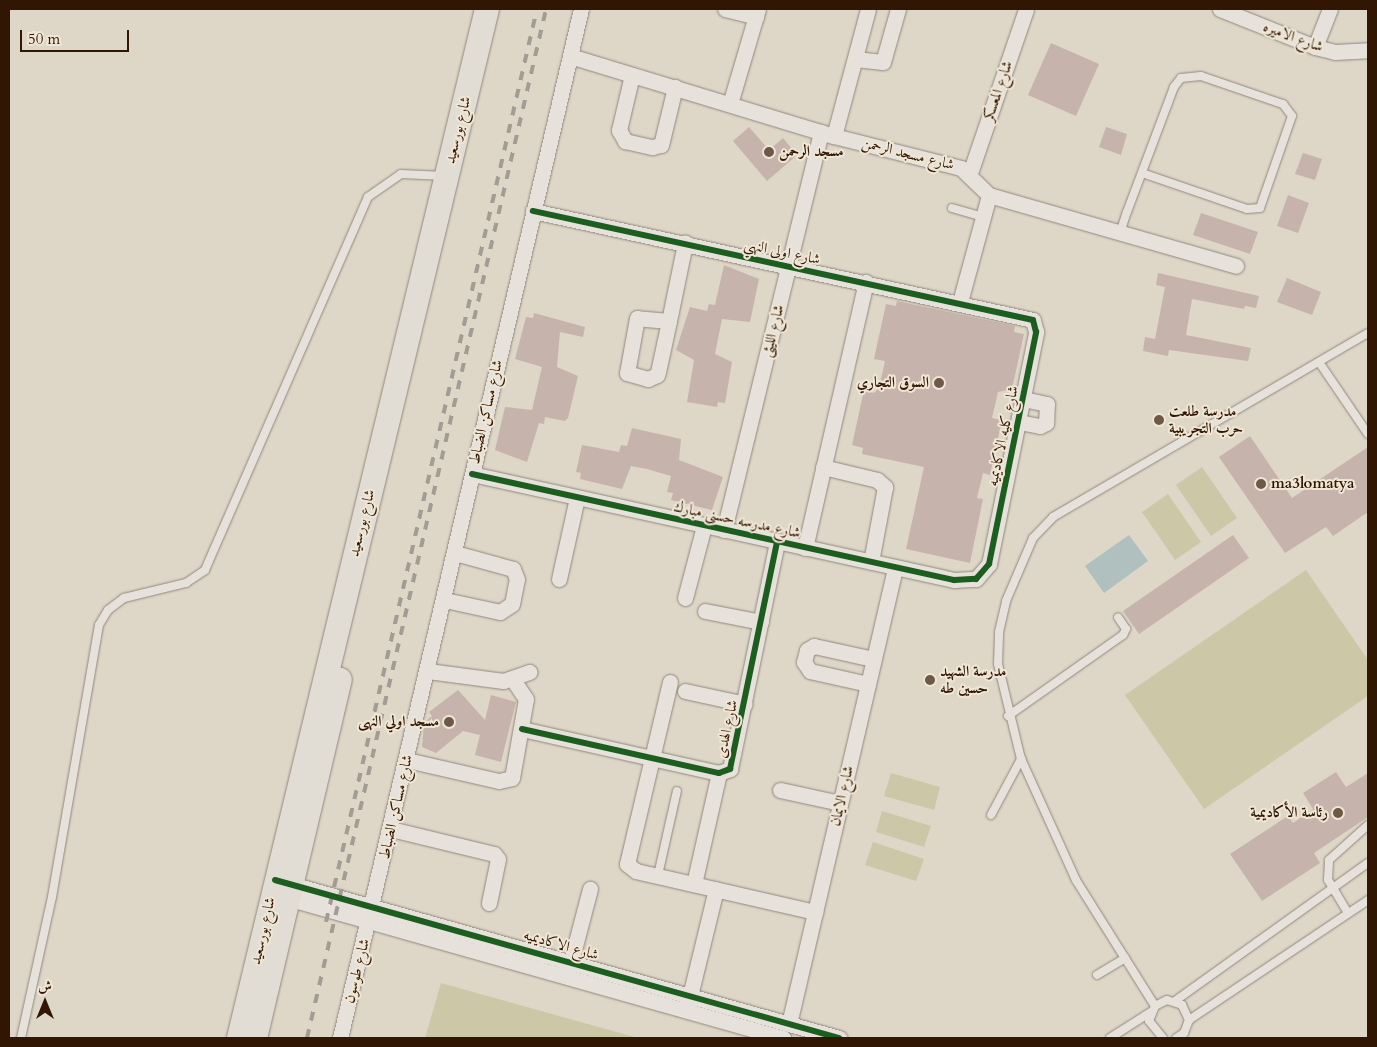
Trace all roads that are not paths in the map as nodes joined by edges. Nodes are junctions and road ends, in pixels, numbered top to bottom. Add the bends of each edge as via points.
1 (487, 9) edge
2 (496, 9) edge
3 (581, 9) edge
4 (725, 9) edge
5 (868, 9) edge
6 (898, 9) edge
7 (1026, 9) edge
8 (1220, 9) edge
9 (1330, 9) edge
10 (757, 13) edge
11 (1315, 47) junction
12 (1368, 50) edge
13 (570, 56) junction
14 (855, 59) junction
15 (632, 75) junction
16 (675, 87) junction
17 (730, 104) junction
18 (828, 134) junction
19 (970, 173) junction
20 (1142, 173) junction
21 (446, 176) junction
22 (989, 195) junction
23 (952, 208) dead end
24 (533, 211) junction
25 (983, 217) junction
26 (1120, 233) junction
27 (685, 244) junction
28 (788, 266) junction
29 (1236, 266) dead end
30 (866, 282) junction
31 (960, 302) junction
32 (1027, 317) joint
33 (669, 321) dead end
34 (1368, 333) edge
35 (1319, 362) junction
36 (1023, 399) junction
37 (1019, 422) junction
38 (1368, 434) edge
39 (823, 467) junction
40 (472, 474) junction
41 (577, 498) junction
42 (704, 526) junction
43 (724, 530) junction
44 (777, 542) junction
45 (804, 548) junction
46 (455, 553) junction
47 (871, 562) junction
48 (989, 564) joint
49 (895, 568) junction
50 (559, 579) dead end
51 (685, 598) dead end
52 (445, 600) junction
53 (705, 611) dead end
54 (1118, 617) dead end
55 (761, 622) junction
56 (874, 659) junction
57 (428, 670) junction
58 (529, 672) dead end
59 (513, 680) junction
60 (670, 682) dead end
61 (868, 684) junction
62 (685, 691) dead end
63 (745, 704) junction
64 (1008, 716) junction
65 (522, 729) junction
66 (651, 758) junction
67 (1021, 759) junction
68 (407, 760) junction
69 (719, 773) junction
70 (677, 790) dead end
71 (780, 790) dead end
72 (840, 803) junction
73 (991, 815) dead end
74 (1368, 825) edge
75 (391, 829) junction
76 (1368, 862) edge
77 (658, 875) junction
78 (694, 884) junction
79 (590, 888) dead end
80 (1332, 888) junction
81 (282, 889) junction
82 (716, 889) junction
83 (1368, 900) edge
84 (489, 903) dead end
85 (373, 904) junction
86 (815, 912) junction
87 (1348, 913) junction
88 (369, 920) junction
89 (1124, 958) junction
90 (571, 961) junction
91 (1097, 975) dead end
92 (567, 976) junction
93 (690, 995) junction
94 (1174, 1001) junction
95 (1153, 1009) junction
96 (686, 1011) junction
97 (1189, 1020) junction
98 (788, 1024) junction
99 (20, 1038) edge
100 (239, 1038) edge
101 (255, 1038) edge
102 (340, 1038) edge
103 (783, 1038) edge
104 (839, 1038) edge
105 (1110, 1038) edge
106 (1163, 1038) edge
107 (1178, 1038) edge

1 - 21 main road, شارع بورسعيد
2 - 81 main road, شارع بورسعيد
3 - 13 street, شارع مساكن الضباط
4 - 10 street
5 - 14 street, شارع الليثى
6 - 14 street via 883,62
7 - 19 street, شارع المعسكر
8 - 11 street, شارع الاميره
9 - 11 street
10 - 17 street
11 - 12 street, شارع الاميره via 1335,52
13 - 15 street, شارع مسجد الرحمن
13 - 24 street, شارع مساكن الضباط
14 - 18 street, شارع الليثى
15 - 16 street, شارع مسجد الرحمن
15 - 16 street via 619,130 625,141 652,148 661,144
16 - 17 street, شارع مسجد الرحمن
17 - 18 street, شارع مسجد الرحمن
18 - 19 street, شارع مسجد الرحمن
18 - 28 street, شارع الليثى
19 - 22 street, شارع مسجد الرحمن
20 - 20 lane via 1174,87 1185,76 1201,76 1283,104 1292,116 1260,208 1247,209
20 - 26 lane
21 - 81 main road, شارع بورسعيد
21 - 99 lane via 401,174 368,197 205,570 186,584 124,598 99,625 52,897
22 - 25 street
22 - 26 street
23 - 25 lane
24 - 27 street, شارع اولى النهي
24 - 40 street, شارع مساكن الضباط
25 - 31 street
26 - 29 street
27 - 28 street, شارع اولى النهي
27 - 33 street
28 - 30 street, شارع اولى النهي
28 - 43 street, شارع الليثى
30 - 31 street, شارع اولى النهي
30 - 39 street
31 - 32 street, شارع اولى النهي
32 - 36 street, شارع كليه الاكاديميه via 1036,332
34 - 35 lane
35 - 38 lane
35 - 64 lane via 1065,509 1042,527 1027,551 1000,624 998,664
36 - 37 street, شارع كليه الاكاديميه
36 - 37 street via 1047,404 1046,423 1040,426
37 - 48 street, شارع كليه الاكاديميه
39 - 45 street
39 - 47 street via 877,480 885,487
40 - 41 street, شارع مدرسه حسنى مبارك
40 - 46 street, شارع مساكن الضباط
41 - 42 street, شارع مدرسه حسنى مبارك
41 - 50 street
42 - 43 street, شارع مدرسه حسنى مبارك
42 - 51 street
43 - 44 street, شارع مدرسه حسنى مبارك
44 - 45 street, شارع مدرسه حسنى مبارك
44 - 55 street, شارع الهدى
45 - 47 street, شارع مدرسه حسنى مبارك
46 - 52 street, شارع مساكن الضباط
46 - 52 street via 513,569 517,579 512,604 500,612
47 - 49 street, شارع مدرسه حسنى مبارك
48 - 49 street, شارع مدرسه حسنى مبارك via 984,574 966,581
49 - 56 street, شارع الايمان
52 - 57 street, شارع مساكن الضباط
53 - 55 street
54 - 64 lane via 1126,629 1123,635
55 - 63 street, شارع الهدى
56 - 61 street, شارع الايمان
56 - 61 street via 814,646 807,650 804,662 810,670
57 - 59 street
57 - 68 street, شارع مساكن الضباط
58 - 59 street
59 - 65 street via 526,699
60 - 66 street
61 - 72 street, شارع الايمان
62 - 63 street
63 - 69 street, شارع الهدى via 733,765
64 - 67 lane
65 - 66 street, شارع الهدى
65 - 68 street via 515,772 506,782
66 - 69 street, شارع الهدى
66 - 77 street via 626,858 630,868
67 - 73 lane
67 - 89 lane via 1055,841
68 - 75 street, شارع مساكن الضباط
69 - 78 street
70 - 77 lane
71 - 72 street
72 - 86 street, شارع الايمان
74 - 80 lane via 1334,852 1327,870
75 - 84 street via 494,854 498,859
75 - 85 street, شارع مساكن الضباط
76 - 80 lane
77 - 78 street
78 - 82 street
79 - 90 street
80 - 87 lane
80 - 94 lane
81 - 85 street, شارع الاكاديميه
81 - 88 street, شارع الاكاديميه
81 - 100 main road, شارع بورسعيد
81 - 101 main road, شارع بورسعيد
82 - 86 street
82 - 93 street
83 - 87 lane
85 - 88 street, شارع طوسون
85 - 90 street, شارع الاكاديميه
86 - 98 street, شارع الايمان
87 - 97 lane
88 - 92 street, شارع الاكاديميه
88 - 102 street, شارع طوسون
89 - 91 lane
89 - 95 lane
90 - 92 street
90 - 93 street, شارع الاكاديميه
92 - 96 street, شارع الاكاديميه
93 - 96 street
93 - 98 street, شارع الاكاديميه
94 - 95 lane
94 - 97 lane
95 - 105 lane
95 - 106 lane via 1151,1029
96 - 103 street, شارع الاكاديميه
97 - 107 lane
98 - 104 street, شارع الاكاديميه

